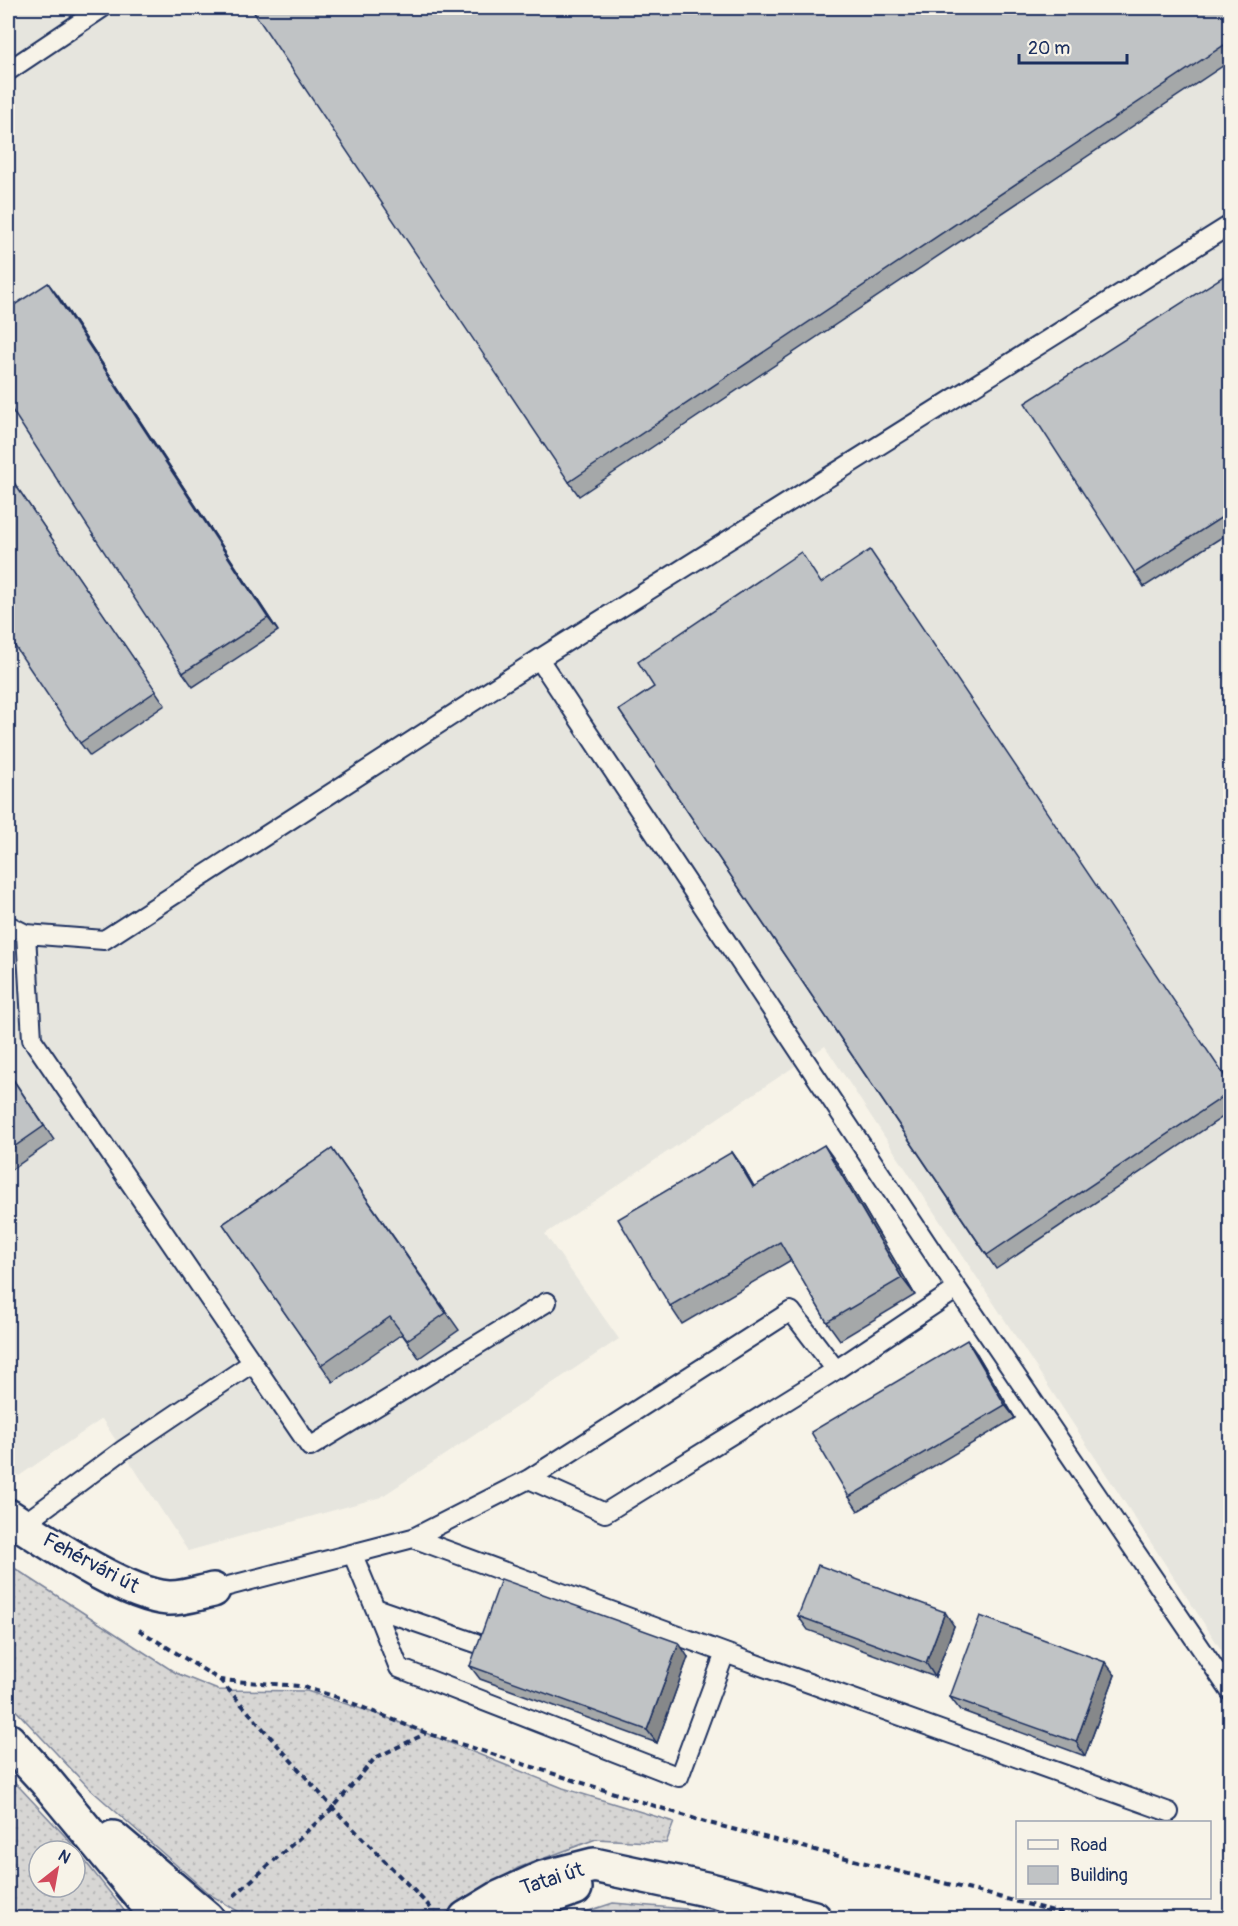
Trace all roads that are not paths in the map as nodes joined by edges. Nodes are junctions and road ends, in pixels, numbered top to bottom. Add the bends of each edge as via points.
1 (102, 8) edge
2 (8, 71) edge
3 (1230, 225) edge
4 (538, 659) junction
5 (8, 925) edge
6 (26, 934) junction
7 (957, 1289) junction
8 (547, 1302) dead end
9 (252, 1363) junction
10 (836, 1370) junction
11 (529, 1479) junction
12 (15, 1521) edge
13 (413, 1538) junction
14 (353, 1555) junction
15 (213, 1590) joint
16 (375, 1608) junction
17 (476, 1643) edge
18 (725, 1653) junction
19 (1230, 1691) edge
20 (8, 1740) edge
21 (44, 1779) junction
22 (1170, 1812) dead end
23 (644, 1876) junction
24 (216, 1911) edge
25 (159, 1918) edge
26 (466, 1918) edge
27 (519, 1918) edge
28 (814, 1918) edge

1 - 2 lane
3 - 4 lane
4 - 6 lane via 104,940
4 - 7 lane
5 - 6 lane
6 - 9 lane via 32,1039
7 - 10 lane
7 - 19 lane
8 - 9 lane via 310,1447
9 - 12 lane
10 - 11 lane via 605,1513
10 - 11 lane via 791,1311
11 - 13 lane
12 - 15 street, Fehérvári út via 135,1590 169,1599
13 - 14 lane
13 - 18 lane
14 - 15 lane
14 - 16 lane
16 - 17 lane
16 - 18 lane via 399,1668 679,1777
18 - 22 lane
20 - 21 street
21 - 24 street
21 - 25 street
23 - 26 street, Tatai út via 594,1865 574,1868 525,1886
23 - 27 street, Tatai út via 583,1885 552,1896
23 - 28 street, Tatai út

